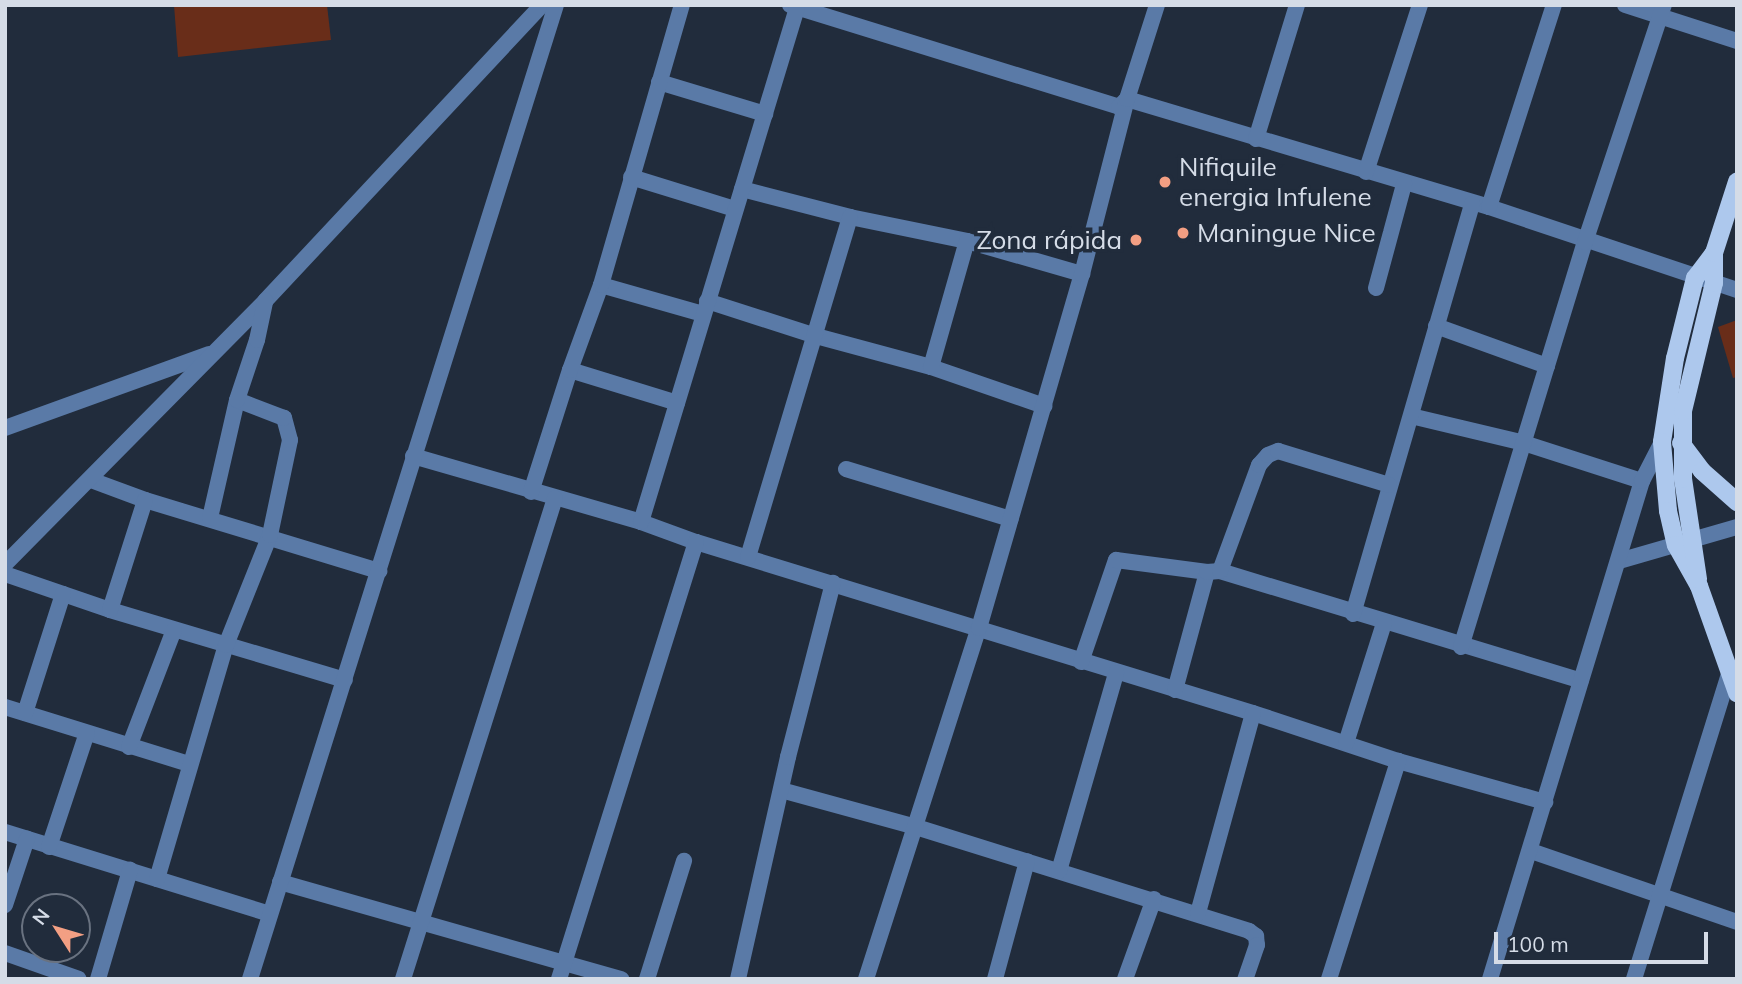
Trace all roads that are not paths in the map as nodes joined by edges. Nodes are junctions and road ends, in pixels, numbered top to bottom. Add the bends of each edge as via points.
1 (542, 5) edge
2 (556, 5) edge
3 (682, 5) edge
4 (1157, 5) edge
5 (1297, 5) edge
6 (1420, 5) edge
7 (1554, 5) edge
8 (1625, 5) edge
9 (793, 7) edge
10 (1662, 11) edge
11 (1737, 41) edge
12 (659, 82) junction
13 (1127, 99) junction
14 (765, 114) junction
15 (1256, 139) junction
16 (1366, 172) junction
17 (631, 177) junction
18 (1737, 182) edge
19 (1404, 184) junction
20 (742, 189) junction
21 (1480, 206) junction
22 (736, 209) junction
23 (850, 217) junction
24 (967, 241) junction
25 (1585, 242) junction
26 (1714, 253) junction
27 (1082, 274) junction
28 (1695, 278) junction
29 (1714, 284) junction
30 (601, 285) junction
31 (1376, 288) dead end
32 (1737, 290) edge
33 (265, 301) junction
34 (705, 308) junction
35 (1436, 327) junction
36 (816, 336) junction
37 (211, 353) junction
38 (1547, 366) junction
39 (931, 367) junction
40 (570, 370) junction
41 (237, 400) junction
42 (677, 403) junction
43 (1044, 406) junction
44 (1411, 416) junction
45 (5, 428) edge
46 (1662, 442) junction
47 (1524, 443) junction
48 (1681, 443) junction
49 (413, 456) junction
50 (846, 469) dead end
51 (91, 480) junction
52 (1642, 481) junction
53 (1389, 485) junction
54 (531, 492) junction
55 (555, 498) junction
56 (145, 499) junction
57 (1737, 502) edge
58 (210, 518) junction
59 (1011, 519) junction
60 (641, 522) junction
61 (1737, 527) edge
62 (270, 535) junction
63 (1694, 541) junction
64 (696, 542) junction
65 (1676, 545) junction
66 (748, 557) junction
67 (1619, 561) junction
68 (5, 564) edge
69 (379, 571) junction
70 (1213, 571) junction
71 (5, 574) edge
72 (832, 583) junction
73 (1699, 586) junction
74 (63, 594) junction
75 (110, 610) junction
76 (1353, 614) junction
77 (1384, 624) junction
78 (979, 628) junction
79 (174, 630) junction
80 (226, 645) junction
81 (1461, 647) junction
82 (1081, 662) junction
83 (1116, 673) junction
84 (1730, 674) junction
85 (345, 680) junction
86 (1580, 681) junction
87 (1175, 690) junction
88 (1737, 693) edge
89 (5, 706) edge
90 (25, 713) junction
91 (1253, 713) junction
92 (87, 733) junction
93 (1346, 743) junction
94 (129, 747) junction
95 (1398, 761) junction
96 (189, 764) junction
97 (781, 790) junction
98 (1545, 802) junction
99 (916, 827) junction
100 (5, 832) edge
101 (27, 839) junction
102 (49, 846) junction
103 (1531, 851) junction
104 (684, 861) dead end
105 (1027, 861) junction
106 (130, 870) junction
107 (1059, 871) junction
108 (157, 879) junction
109 (280, 882) junction
110 (1660, 895) junction
111 (1154, 900) junction
112 (5, 905) edge
113 (1198, 913) junction
114 (270, 914) junction
115 (1737, 922) edge
116 (419, 923) junction
117 (5, 953) edge
118 (564, 962) junction
119 (79, 979) edge
120 (98, 979) edge
121 (250, 979) edge
122 (403, 979) edge
123 (559, 979) edge
124 (621, 979) edge
125 (648, 979) edge
126 (738, 979) edge
127 (866, 979) edge
128 (995, 979) edge
129 (1125, 979) edge
130 (1245, 979) edge
131 (1329, 979) edge
132 (1490, 979) edge
133 (1634, 979) edge

1 - 33 street
2 - 49 street
3 - 12 street
4 - 13 street
5 - 15 street
6 - 16 street
7 - 21 street
8 - 10 street
9 - 13 street via 1119,107
9 - 14 street
10 - 11 street
10 - 25 street
12 - 14 street
12 - 17 street
13 - 15 street
13 - 27 street
14 - 20 street
15 - 16 street
16 - 19 street
17 - 22 street
17 - 30 street
18 - 26 main road
19 - 21 street
19 - 31 street
20 - 22 street
20 - 23 street
21 - 25 street
21 - 35 street
22 - 34 street
23 - 24 street
23 - 36 street
24 - 27 street
24 - 39 street
25 - 28 street
25 - 38 street
26 - 28 main road
26 - 29 main road
27 - 43 street
28 - 29 street
28 - 46 main road via 1672,370
29 - 32 street
29 - 48 main road via 1686,397
30 - 34 street
30 - 40 street
33 - 37 street
33 - 41 street
34 - 36 street
34 - 42 street
35 - 38 street
35 - 44 street
36 - 39 street
36 - 66 street
37 - 45 street
37 - 51 street
38 - 47 street
39 - 43 street
40 - 42 street
40 - 54 street
41 - 58 street
41 - 62 street via 284,418 289,429
42 - 60 street
43 - 59 street
44 - 47 street
44 - 53 street
46 - 52 street
46 - 65 main road
47 - 52 street
47 - 81 street
48 - 57 main road via 1702,471
48 - 63 main road
49 - 54 street
49 - 69 street
50 - 59 street
51 - 56 street
51 - 68 street
52 - 67 street
53 - 70 street via 1278,451 1268,455 1259,465
53 - 76 street
54 - 55 street
55 - 60 street
55 - 116 street
56 - 58 street
56 - 75 street
58 - 62 street
59 - 78 street
60 - 64 street
61 - 63 street
62 - 69 street
62 - 80 street
63 - 65 street
63 - 73 main road
64 - 66 street
64 - 118 street
65 - 67 street
65 - 73 main road
66 - 72 street
67 - 86 street
69 - 85 street
70 - 76 street
70 - 82 street via 1116,560
70 - 87 street
71 - 74 street
72 - 78 street
72 - 97 street
73 - 84 main road
74 - 75 street
74 - 90 street
75 - 79 street
76 - 77 street
77 - 81 street
77 - 93 street
78 - 82 street
78 - 99 street
79 - 80 street
79 - 94 street
80 - 85 street
80 - 96 street
81 - 86 street
82 - 83 street
83 - 87 street
83 - 107 street
84 - 88 main road
84 - 110 street
85 - 109 street
86 - 98 street
87 - 91 street
89 - 90 street
90 - 92 street
91 - 93 street
91 - 113 street
92 - 94 street
92 - 102 street
93 - 95 street
94 - 96 street
95 - 98 street
95 - 131 street
96 - 108 street
97 - 99 street
97 - 126 street
98 - 103 street
99 - 105 street
99 - 127 street
100 - 101 street
101 - 102 street
101 - 112 street
102 - 106 street
103 - 110 street
103 - 132 street
104 - 125 street
105 - 107 street
105 - 128 street
106 - 108 street
106 - 120 street
107 - 111 street
108 - 114 street
109 - 114 street
109 - 116 street
110 - 115 street
110 - 133 street
111 - 113 street
111 - 129 street
113 - 130 street via 1256,936
114 - 121 street
116 - 118 street
116 - 122 street
117 - 119 street
118 - 123 street
118 - 124 street

